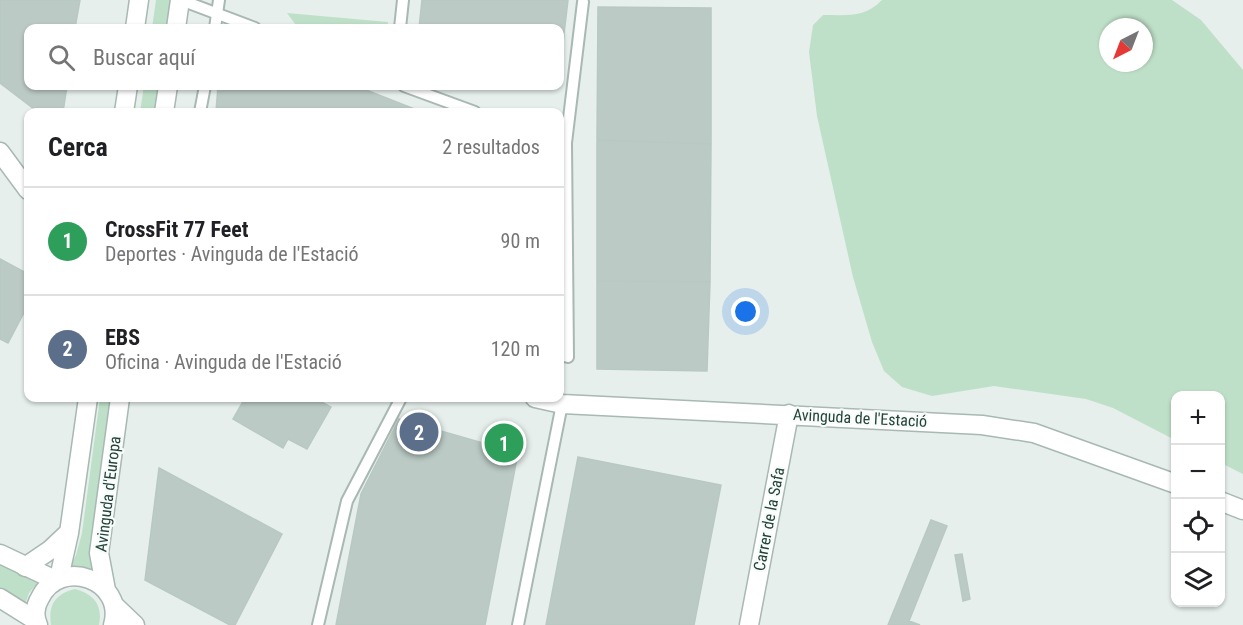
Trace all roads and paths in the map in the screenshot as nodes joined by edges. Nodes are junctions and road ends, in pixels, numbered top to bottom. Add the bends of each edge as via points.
1 (139, 0) edge
2 (180, 0) edge
3 (219, 0) edge
4 (403, 0) edge
5 (583, 2) dead end
6 (218, 14) junction
7 (136, 24) edge
8 (177, 24) edge
9 (216, 24) edge
10 (244, 24) edge
11 (400, 24) edge
12 (127, 90) edge
13 (167, 90) edge
14 (204, 90) edge
15 (415, 90) edge
16 (125, 108) edge
17 (165, 108) edge
18 (201, 108) edge
19 (464, 108) edge
20 (564, 136) edge
21 (0, 152) edge
22 (24, 166) edge
23 (24, 185) edge
24 (564, 186) edge
25 (564, 356) edge
26 (86, 402) edge
27 (119, 402) edge
28 (399, 402) edge
29 (553, 402) edge
30 (562, 404) junction
31 (789, 414) junction
32 (1171, 482) edge
33 (1225, 503) edge
34 (1243, 510) edge
35 (69, 533) junction
36 (0, 554) edge
37 (25, 567) junction
38 (57, 579) junction
39 (110, 597) junction
40 (0, 598) edge
41 (36, 622) edge
42 (113, 625) edge
43 (135, 625) edge
44 (318, 625) edge
45 (518, 625) edge
46 (749, 625) edge

1 - 7 street
2 - 6 lane
2 - 8 street
3 - 6 lane
4 - 11 lane
5 - 20 lane
6 - 9 lane
6 - 10 lane
12 - 16 street
13 - 17 street
14 - 18 lane
15 - 19 lane
21 - 22 street
21 - 23 street
24 - 25 lane via 568,357
26 - 35 street, Avinguda d'Europa
27 - 39 street, Avinguda d'Europa via 99,553
28 - 44 lane via 347,501
29 - 30 street, Avinguda de l'Estació
30 - 31 street, Avinguda de l'Estació
30 - 45 lane
31 - 32 street, Avinguda de l'Estació via 982,425 1034,433
31 - 46 street, Carrer de la Safa
33 - 34 street
35 - 37 street
35 - 38 street, Avinguda d'Europa
36 - 37 street
37 - 38 street
38 - 39 street via 76,575 92,579
38 - 41 street via 43,590 36,604
39 - 42 street, Avinguda d'Europa
39 - 43 street
40 - 41 street

